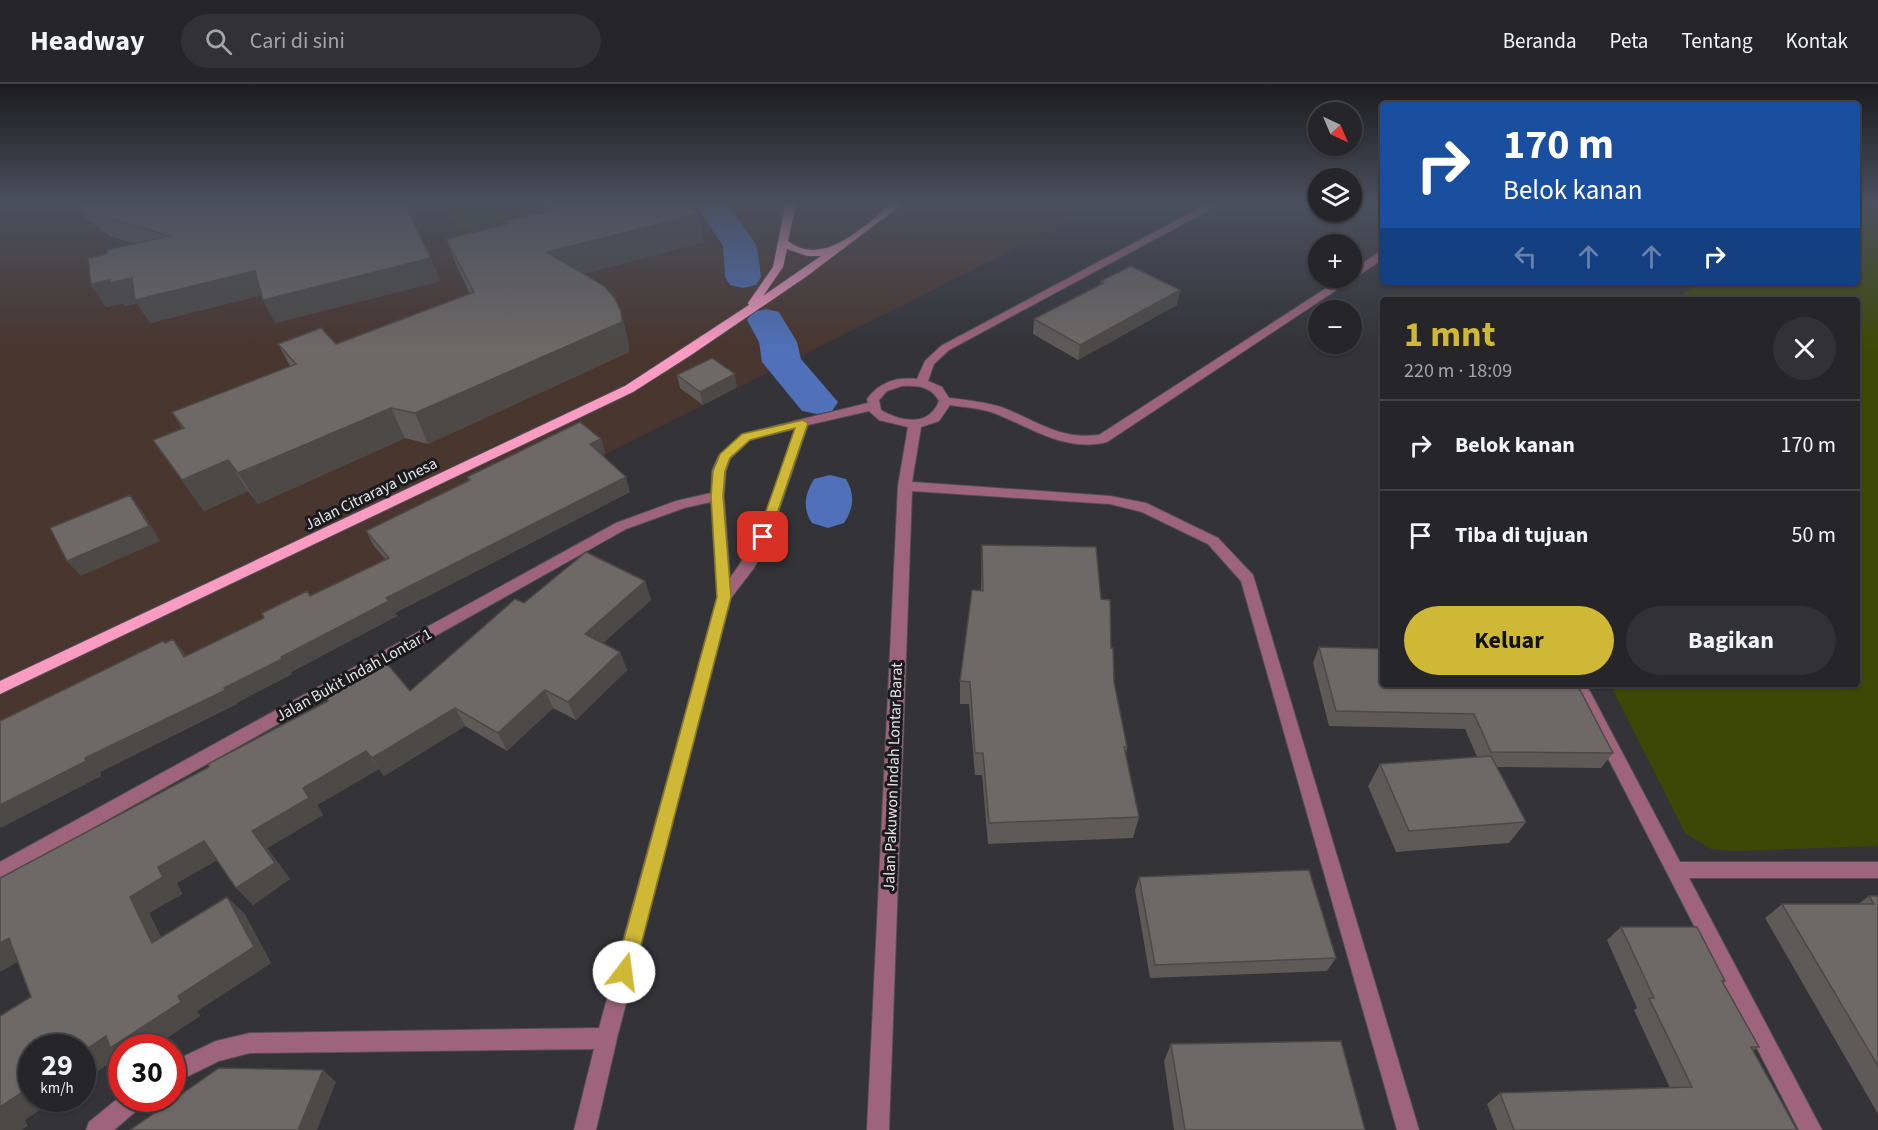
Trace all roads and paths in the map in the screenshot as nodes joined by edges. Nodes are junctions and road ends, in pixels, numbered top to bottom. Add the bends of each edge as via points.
1 (780, 251) edge
2 (799, 251) edge
3 (833, 251) edge
4 (839, 251) edge
5 (1127, 251) edge
6 (1380, 256) edge
7 (1362, 268) edge
8 (1332, 288) edge
9 (746, 313) junction
10 (921, 382) junction
11 (945, 400) junction
12 (872, 406) junction
13 (803, 423) junction
14 (915, 424) junction
15 (905, 486) junction
16 (717, 496) junction
17 (724, 597) junction
18 (1580, 687) edge
19 (0, 688) edge
20 (1676, 870) junction
21 (1878, 870) edge
22 (0, 872) edge
23 (607, 1038) junction
24 (186, 1067) edge
25 (118, 1112) edge
26 (98, 1130) edge
27 (585, 1130) edge
28 (878, 1130) edge
29 (1408, 1130) edge
30 (1811, 1130) edge

1 - 9 main road via 774,273
2 - 3 main road
4 - 9 main road, Jalan Citraraya Unesa
5 - 10 street via 945,348 929,363
6 - 7 street
8 - 11 street via 1102,440 1082,443 1060,438 995,410
9 - 19 main road, Jalan Citraraya Unesa via 667,368 629,389
10 - 11 street via 938,389
10 - 12 street via 891,384 876,393
11 - 14 street via 938,416
12 - 13 street
12 - 14 street via 886,420
13 - 16 street via 746,437 734,446 719,471
13 - 17 street via 763,537
14 - 15 street, Jalan Pakuwon Indah Lontar Barat
15 - 28 street, Jalan Pakuwon Indah Lontar Barat
15 - 29 street via 1110,500 1146,508 1213,541 1248,579
16 - 17 street
16 - 22 street, Jalan Bukit Indah Lontar 1 via 681,504 621,526
17 - 23 street
18 - 20 street
20 - 21 street
20 - 30 street
23 - 24 street via 250,1042 216,1052
23 - 27 street
25 - 26 street

